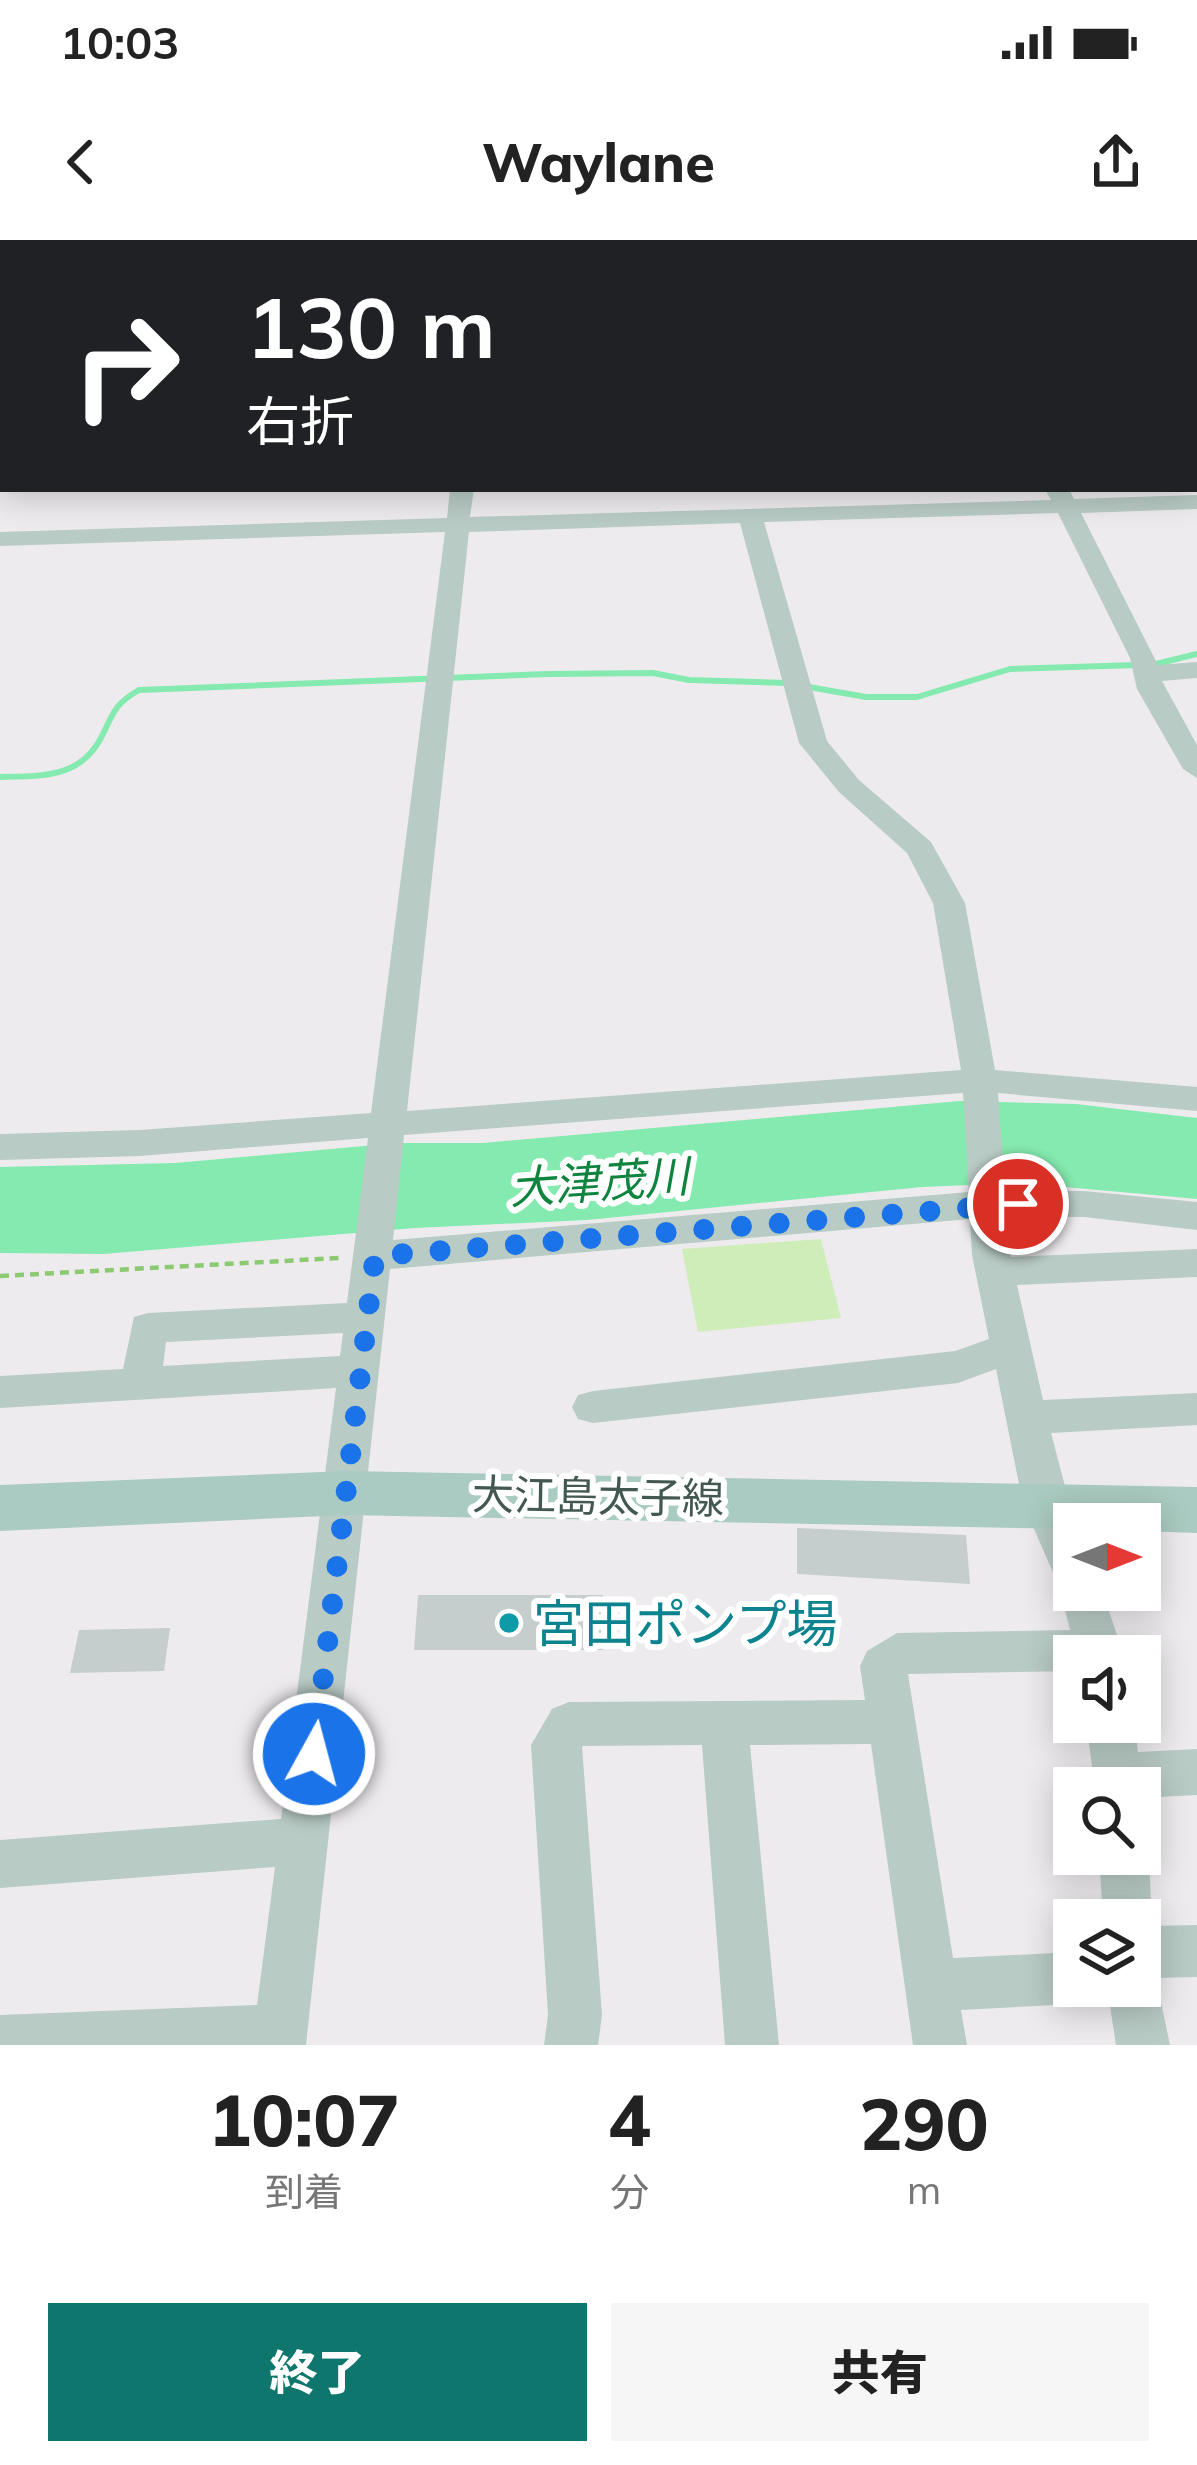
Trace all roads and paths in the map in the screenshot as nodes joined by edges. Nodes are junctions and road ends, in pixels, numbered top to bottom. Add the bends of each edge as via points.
1 (462, 492) edge
2 (1062, 498) edge
3 (1197, 502) edge
4 (751, 519) junction
5 (458, 526) junction
6 (0, 539) edge
7 (1146, 666) junction
8 (1197, 670) edge
9 (1197, 769) edge
10 (980, 1079) junction
11 (1197, 1099) edge
12 (389, 1124) junction
13 (0, 1147) edge
14 (985, 1204) junction
15 (1197, 1216) edge
16 (375, 1256) junction
17 (1197, 1263) edge
18 (995, 1272) junction
19 (0, 1276) edge
20 (367, 1316) junction
21 (1014, 1346) junction
22 (359, 1371) junction
23 (141, 1384) junction
24 (0, 1392) edge
25 (593, 1407) dead end
26 (1197, 1409) edge
27 (1024, 1418) junction
28 (346, 1493) junction
29 (1046, 1504) junction
30 (0, 1508) edge
31 (1197, 1510) edge
32 (1053, 1521) edge
33 (1053, 1653) edge
34 (890, 1722) junction
35 (724, 1726) junction
36 (1197, 1772) edge
37 (1161, 1777) edge
38 (303, 1841) junction
39 (0, 1864) edge
40 (1197, 1951) edge
41 (1161, 1952) edge
42 (1053, 1979) edge
43 (931, 1985) junction
44 (1137, 2007) edge
45 (280, 2038) edge
46 (0, 2042) edge
47 (571, 2045) edge
48 (752, 2045) edge
49 (940, 2045) edge
50 (1143, 2045) edge

1 - 5 street
2 - 3 street
2 - 4 street
2 - 7 street
4 - 5 street
4 - 10 street via 813,742 920,848 949,903
5 - 6 street
5 - 12 street
7 - 8 street
7 - 9 street via 1150,689
10 - 11 street
10 - 12 street
10 - 14 street
12 - 13 street
12 - 16 street
14 - 15 street
14 - 16 street
14 - 18 street
16 - 19 path
16 - 20 street
17 - 18 street
18 - 21 street
20 - 22 street
20 - 23 street via 148,1328
21 - 25 street via 958,1367
21 - 27 street
22 - 23 street
22 - 28 street
23 - 24 street
26 - 27 street
27 - 29 street
28 - 29 main road, 大江島太子線
28 - 30 main road, 大江島太子線
28 - 38 street
29 - 31 main road, 大江島太子線
29 - 32 street
33 - 34 street via 897,1654 883,1666
34 - 35 street
34 - 43 street
35 - 47 street via 569,1724 555,1744
35 - 48 street
36 - 37 street
38 - 39 street
38 - 45 street
40 - 41 street
42 - 43 street
43 - 49 street
44 - 50 street
45 - 46 street

